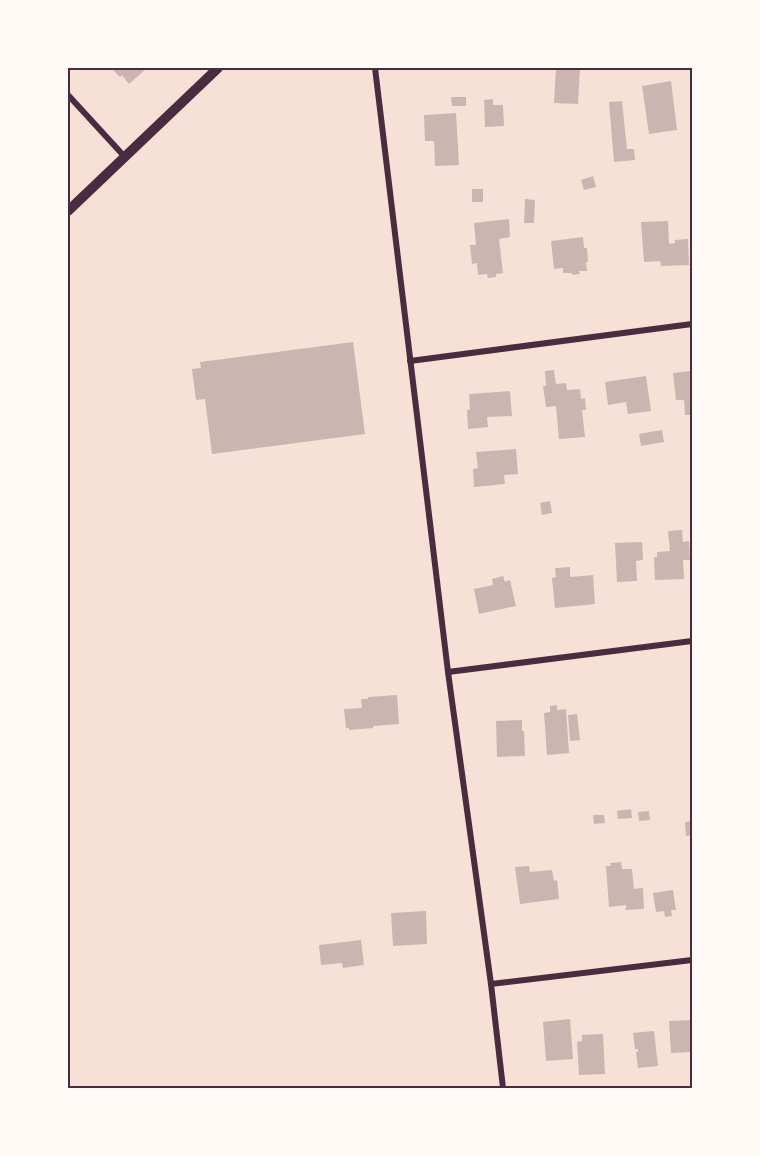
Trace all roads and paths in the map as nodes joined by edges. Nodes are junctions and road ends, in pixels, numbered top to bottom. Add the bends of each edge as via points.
1 (218, 68) edge
2 (375, 68) edge
3 (68, 95) edge
4 (124, 156) junction
5 (68, 211) edge
6 (693, 324) edge
7 (410, 361) junction
8 (693, 641) edge
9 (448, 672) junction
10 (693, 960) edge
11 (491, 984) junction
12 (503, 1089) edge

1 - 4 street
2 - 7 street
3 - 4 street
4 - 5 street
6 - 7 street
7 - 9 street
8 - 9 street
9 - 11 street
10 - 11 street
11 - 12 street

